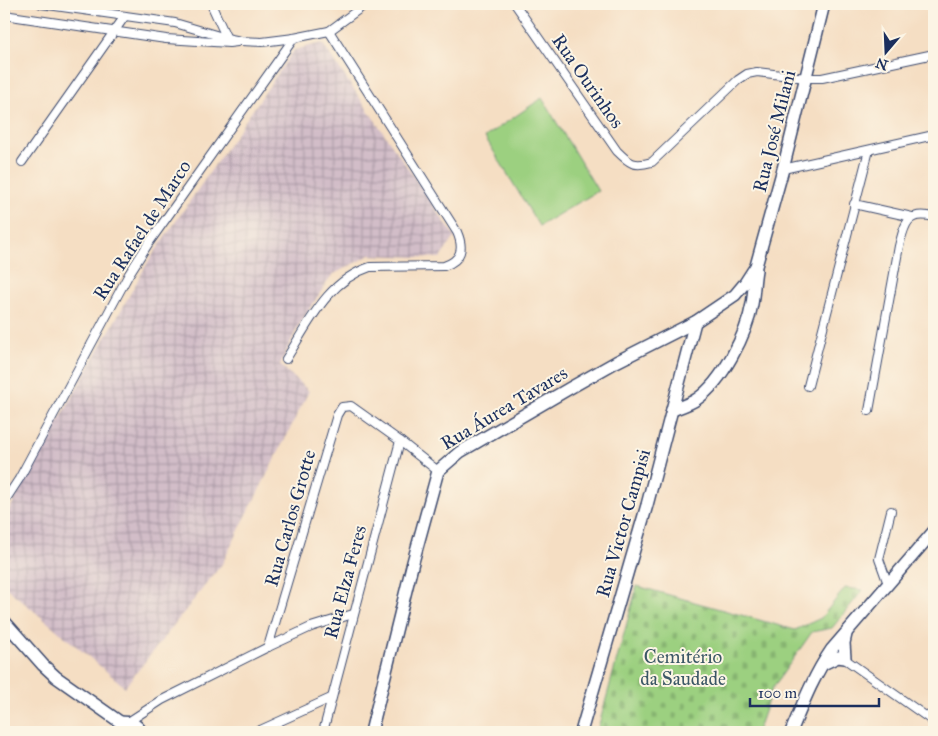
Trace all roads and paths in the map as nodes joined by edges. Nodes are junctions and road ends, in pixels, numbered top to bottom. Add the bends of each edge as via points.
1 (40, 4) edge
2 (211, 4) edge
3 (366, 4) edge
4 (515, 4) edge
5 (824, 4) edge
6 (4, 15) edge
7 (125, 16) junction
8 (114, 31) junction
9 (329, 31) junction
10 (294, 38) junction
11 (228, 41) junction
12 (934, 54) edge
13 (806, 78) junction
14 (934, 135) edge
15 (869, 150) junction
16 (22, 162) dead end
17 (783, 169) junction
18 (854, 204) junction
19 (912, 217) junction
20 (934, 217) edge
21 (756, 266) junction
22 (695, 322) junction
23 (286, 359) dead end
24 (808, 386) dead end
25 (672, 410) junction
26 (869, 411) dead end
27 (400, 440) junction
28 (438, 471) junction
29 (4, 502) edge
30 (891, 511) dead end
31 (934, 531) edge
32 (888, 584) junction
33 (353, 614) junction
34 (4, 621) edge
35 (847, 632) junction
36 (268, 647) junction
37 (832, 649) junction
38 (845, 658) junction
39 (821, 666) junction
40 (332, 698) junction
41 (934, 722) edge
42 (125, 726) edge
43 (141, 732) edge
44 (256, 732) edge
45 (323, 732) edge
46 (371, 732) edge
47 (580, 732) edge
48 (791, 732) edge

1 - 7 street
2 - 11 street
3 - 9 street
4 - 13 street, Rua Ourinhos via 617,151 635,164 652,162 748,74 757,72
5 - 13 street, Rua José Milani
6 - 8 street
7 - 8 street
7 - 11 street via 175,23
8 - 11 street via 166,39
8 - 16 street
9 - 10 street
9 - 23 street via 462,242 456,258 444,266 370,267 345,279 327,295
10 - 11 street via 262,42
10 - 29 street, Rua Rafael de Marco via 129,274
12 - 13 street via 822,78
13 - 17 street, Rua José Milani
14 - 15 street
15 - 17 street
15 - 18 street
17 - 21 street, Rua José Milani
18 - 19 street
18 - 24 street
19 - 20 street
19 - 26 street via 904,228 899,246
21 - 22 street, Rua José Milani via 735,295
21 - 25 street, Rua José Milani via 752,306 726,367 696,399
22 - 25 street, Rua Victor Campisi
22 - 28 street, Rua Áurea Tavares via 570,388 460,452
25 - 47 street, Rua Victor Campisi
27 - 28 street
27 - 33 street, Rua Elza Feres
27 - 36 street, Rua Carlos Grotte via 350,406 342,407
28 - 46 street, Rua Áurea Tavares
30 - 32 street via 879,559
31 - 32 street
32 - 35 street
33 - 36 street via 311,627
33 - 40 street, Rua Elza Feres
34 - 42 street via 56,677
35 - 37 street
35 - 38 street
36 - 42 street via 162,700
37 - 38 street
37 - 39 street
38 - 39 street via 838,657
38 - 41 street
39 - 48 street
40 - 44 street
40 - 45 street, Rua Elza Feres
42 - 43 street via 135,724

